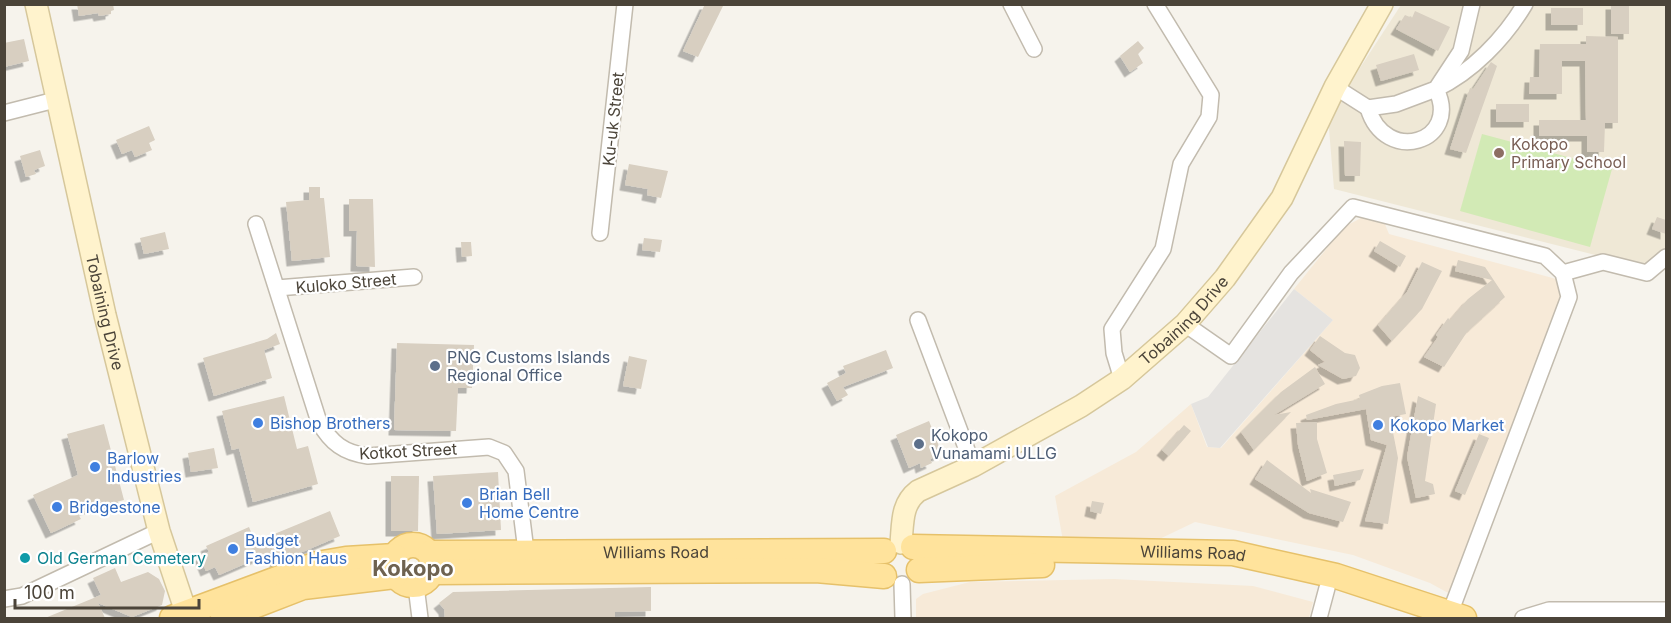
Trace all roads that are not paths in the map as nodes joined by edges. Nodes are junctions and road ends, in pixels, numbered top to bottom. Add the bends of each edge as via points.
1 (36, 4) edge
2 (625, 4) edge
3 (1011, 4) edge
4 (1155, 4) edge
5 (1382, 4) edge
6 (1472, 4) edge
7 (1525, 4) edge
8 (1034, 49) dead end
9 (1335, 87) junction
10 (1436, 89) junction
11 (58, 99) junction
12 (1368, 108) junction
13 (4, 113) edge
14 (256, 224) dead end
15 (600, 233) dead end
16 (1666, 257) edge
17 (1563, 273) junction
18 (414, 278) dead end
19 (277, 288) junction
20 (918, 320) dead end
21 (1185, 324) junction
22 (1122, 379) junction
23 (973, 466) junction
24 (159, 531) junction
25 (900, 562) junction
26 (527, 563) junction
27 (414, 568) junction
28 (1327, 588) junction
29 (4, 599) edge
30 (1666, 610) edge
31 (182, 616) edge
32 (1457, 616) edge
33 (223, 618) edge
34 (420, 618) edge
35 (903, 618) edge
36 (1318, 618) edge
37 (1415, 618) edge
38 (1523, 618) edge

1 - 11 street, Tobaining Drive
2 - 15 street, Ku-uk Street
3 - 8 street
4 - 22 street via 1211,95 1209,117 1181,164 1162,249 1112,329
5 - 9 street, Tobaining Drive
6 - 10 street via 1461,51
7 - 10 street via 1512,26 1458,79
9 - 12 street
9 - 21 street, Tobaining Drive via 1282,198 1225,278
10 - 12 street via 1396,104
10 - 12 street via 1441,115 1436,129 1424,139 1404,143 1383,135
11 - 13 street
11 - 24 street, Tobaining Drive
14 - 19 street, Kotkot Street
16 - 17 street via 1647,273 1603,262
17 - 21 street via 1545,256 1353,207 1291,273 1231,356
17 - 32 street via 1569,297
18 - 19 street, Kuloko Street
19 - 26 street, Kotkot Street via 319,422 336,446 351,454 368,456 489,447 504,453 516,471
20 - 23 street
21 - 22 street, Tobaining Drive
22 - 23 street, Tobaining Drive via 1036,433
23 - 25 street, Tobaining Drive via 911,496 904,509
24 - 29 street via 22,596
24 - 31 street, Tobaining Drive
25 - 26 main road, Williams Road via 816,570
25 - 28 main road, Williams Road via 984,566 1183,564 1256,570
25 - 32 main road, Williams Road via 1233,553 1336,576
25 - 35 street
26 - 27 main road, Williams Road
27 - 31 main road, Williams Road via 346,559 316,564
27 - 33 main road, Williams Road via 303,587
27 - 34 street
28 - 36 street
28 - 37 main road, Williams Road
30 - 38 street via 1549,610

